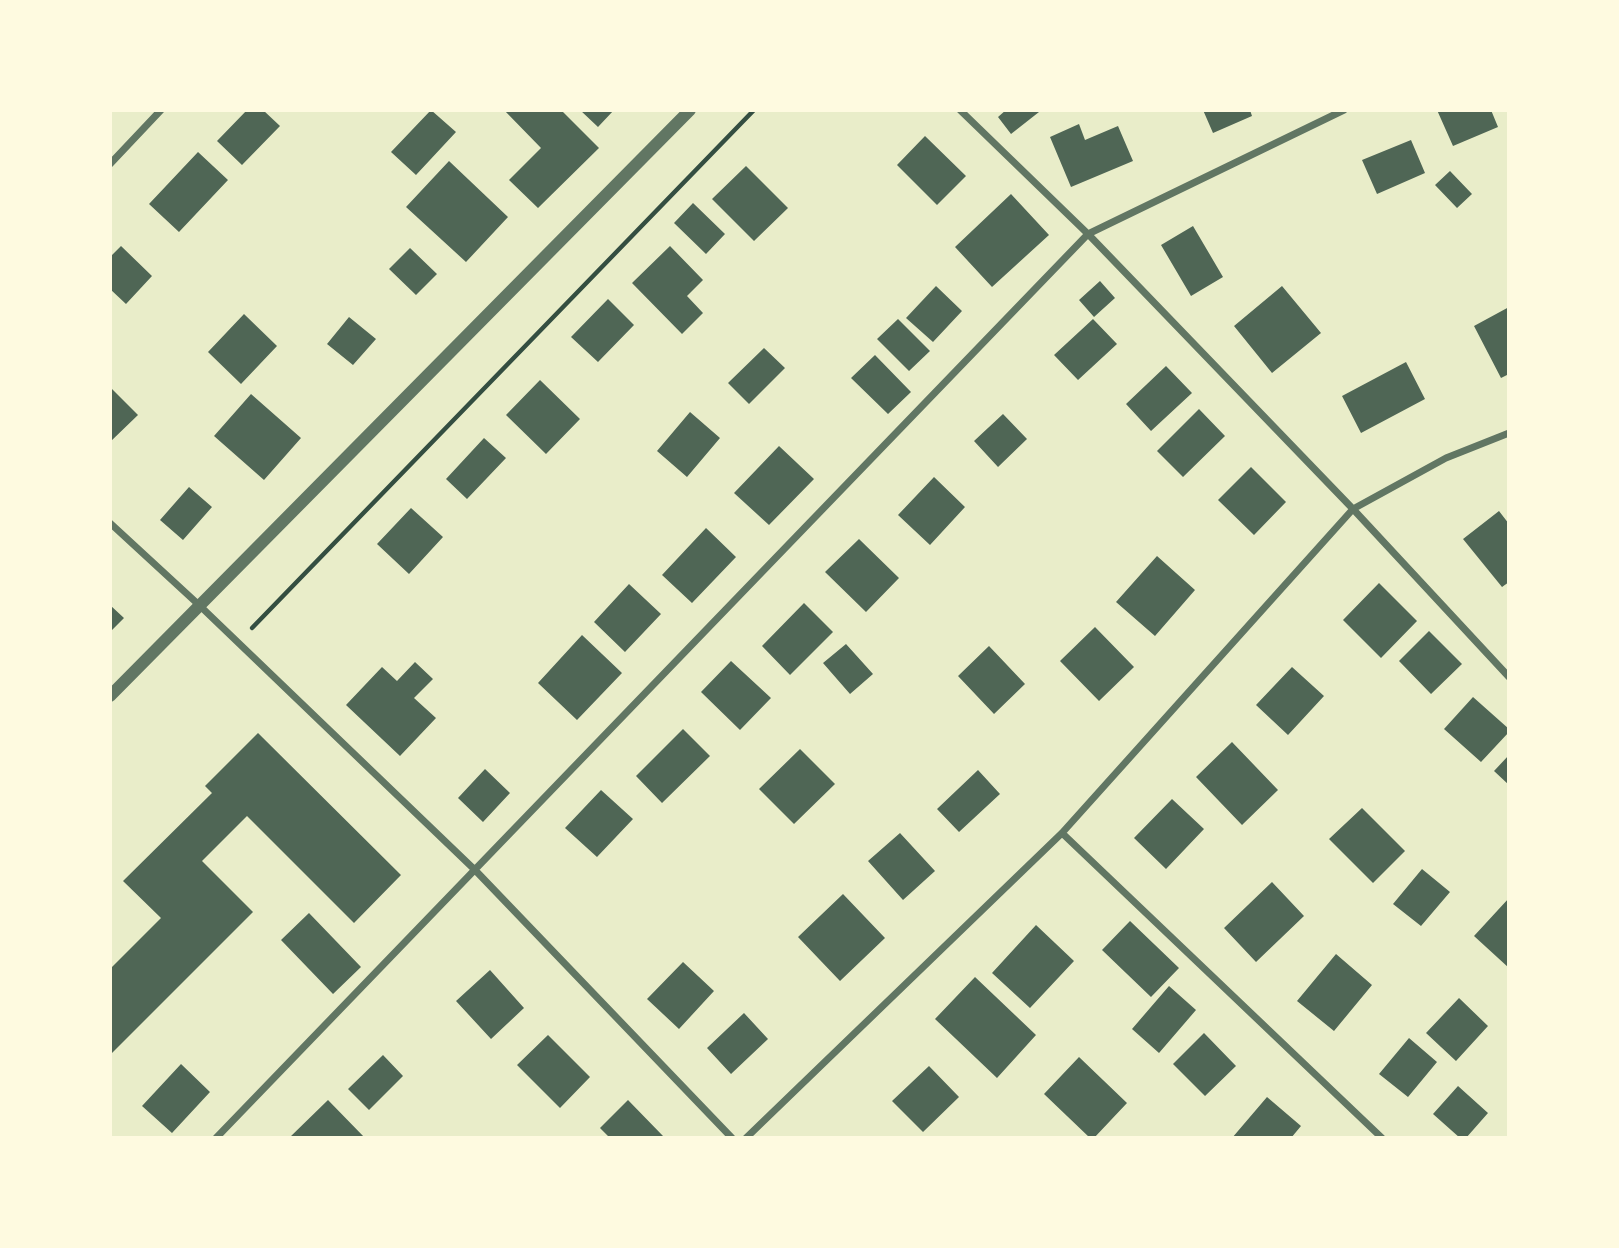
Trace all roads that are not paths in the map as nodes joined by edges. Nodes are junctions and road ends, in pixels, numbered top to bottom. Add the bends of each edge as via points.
1 (161, 110) edge
2 (690, 110) edge
3 (960, 110) edge
4 (1344, 110) edge
5 (110, 164) edge
6 (1088, 233) junction
7 (1509, 433) edge
8 (1353, 509) junction
9 (110, 523) edge
10 (199, 605) junction
11 (1509, 677) edge
12 (110, 696) edge
13 (1062, 833) junction
14 (475, 870) junction
15 (216, 1138) edge
16 (732, 1138) edge
17 (746, 1138) edge
18 (1382, 1138) edge

1 - 5 street
2 - 10 street
3 - 6 street
4 - 6 street
6 - 8 street
6 - 14 street
7 - 8 street via 1446,458
8 - 11 street
8 - 13 street
9 - 10 street
10 - 12 street
10 - 14 street
13 - 17 street
13 - 18 street
14 - 15 street
14 - 16 street

